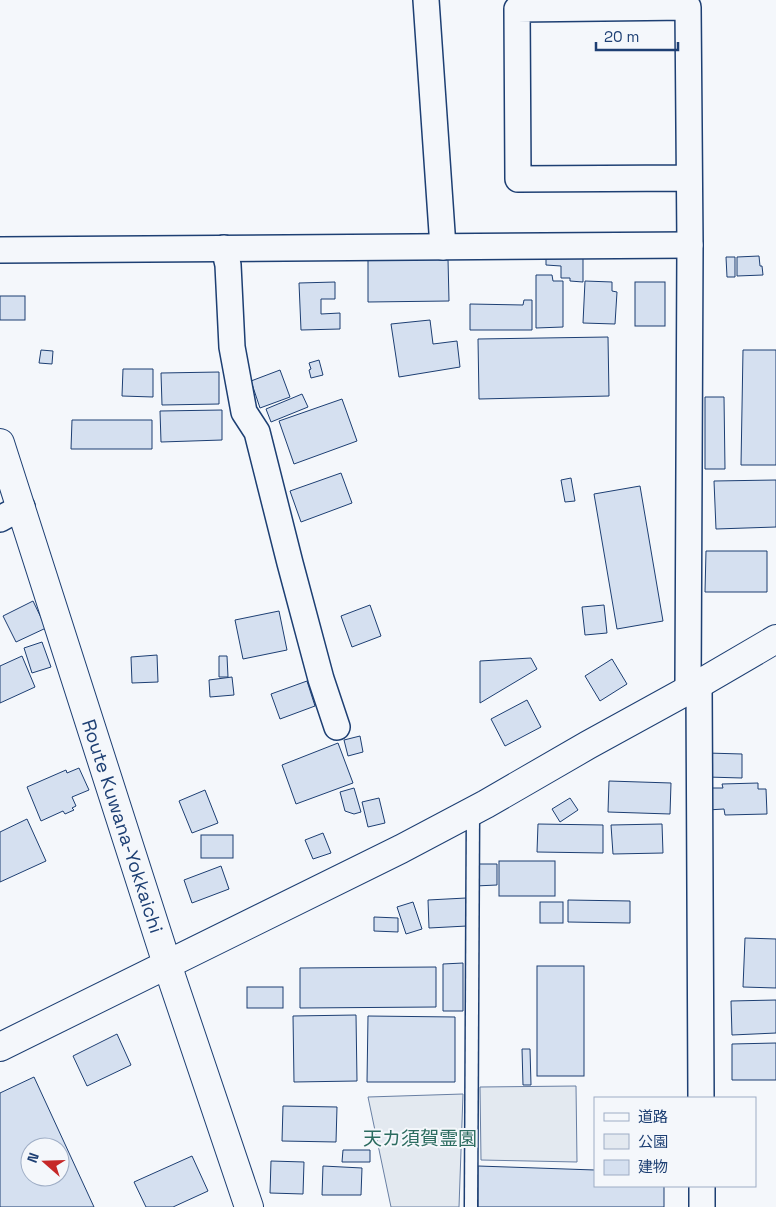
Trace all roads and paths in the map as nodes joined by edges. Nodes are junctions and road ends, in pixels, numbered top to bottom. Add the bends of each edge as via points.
1 (426, 0) edge
2 (690, 178) junction
3 (690, 245) junction
4 (443, 247) junction
5 (224, 248) junction
6 (0, 250) edge
7 (0, 443) edge
8 (11, 513) edge
9 (776, 639) edge
10 (694, 687) junction
11 (337, 727) dead end
12 (473, 811) junction
13 (167, 964) junction
14 (0, 1047) edge
15 (701, 1097) edge
16 (702, 1187) edge
17 (249, 1207) edge
18 (472, 1207) edge
19 (702, 1207) edge

1 - 4 street
2 - 2 street via 688,7 517,9 518,179
2 - 3 street
3 - 4 street
3 - 10 street
4 - 5 street
5 - 6 street
5 - 11 street via 228,265 232,347 244,412 257,432 321,679
7 - 8 street, Route Kuwana-Yokkaichi
8 - 13 street, Route Kuwana-Yokkaichi
9 - 10 street
10 - 12 street
10 - 15 street
12 - 13 street
12 - 18 lane
13 - 14 street
13 - 17 street, Route Kuwana-Yokkaichi
16 - 19 street

